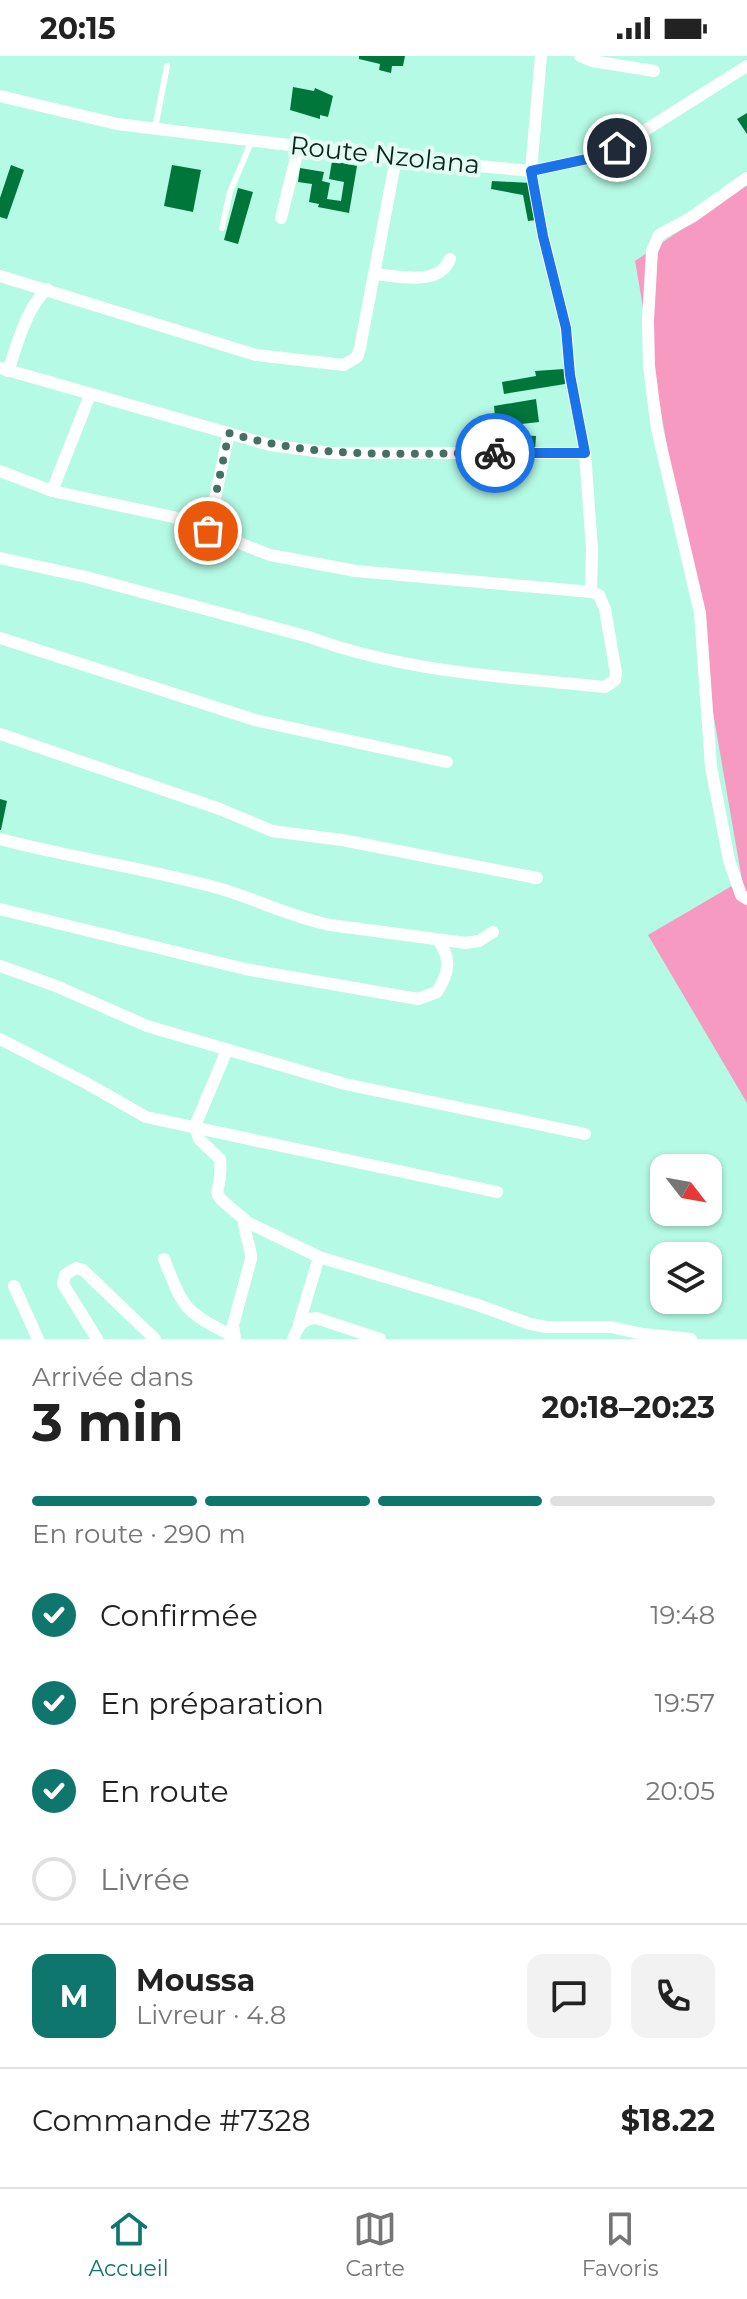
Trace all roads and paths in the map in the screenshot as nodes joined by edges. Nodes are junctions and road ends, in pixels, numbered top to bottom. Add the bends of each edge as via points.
1 (541, 56) edge
2 (580, 56) edge
3 (167, 66) dead end
4 (747, 66) edge
5 (654, 71) dead end
6 (0, 96) edge
7 (155, 128) junction
8 (252, 140) junction
9 (299, 146) junction
10 (396, 158) junction
11 (531, 171) junction
12 (747, 178) edge
13 (281, 218) dead end
14 (222, 228) dead end
15 (450, 259) dead end
16 (374, 274) junction
17 (0, 276) edge
18 (47, 289) junction
19 (4, 369) edge
20 (90, 395) junction
21 (229, 433) junction
22 (585, 453) junction
23 (0, 471) edge
24 (52, 491) junction
25 (208, 531) junction
26 (0, 558) edge
27 (591, 592) junction
28 (0, 638) edge
29 (0, 734) edge
30 (447, 762) dead end
31 (0, 839) edge
32 (537, 878) dead end
33 (747, 899) edge
34 (0, 909) edge
35 (493, 932) dead end
36 (438, 940) junction
37 (0, 966) edge
38 (0, 1039) edge
39 (227, 1050) junction
40 (195, 1126) junction
41 (585, 1134) dead end
42 (497, 1192) dead end
43 (245, 1221) junction
44 (319, 1257) junction
45 (164, 1259) dead end
46 (14, 1286) dead end
47 (299, 1324) junction
48 (234, 1338) edge
49 (38, 1339) edge
50 (97, 1339) edge
51 (155, 1339) edge
52 (293, 1339) edge
53 (380, 1339) edge
54 (691, 1339) edge

1 - 11 street
2 - 5 street
3 - 7 lane
4 - 11 street, Route Nzolana via 617,148
6 - 7 street, Route Nzolana
7 - 8 street, Route Nzolana
8 - 9 street, Route Nzolana
8 - 14 lane via 230,192
9 - 10 street, Route Nzolana
9 - 13 street
10 - 11 street, Route Nzolana
10 - 16 street
11 - 22 street via 566,328
12 - 33 street via 659,235 652,251 648,321 657,429 700,613 711,767 729,860
15 - 16 street via 437,274 418,278
16 - 18 street via 360,348 344,365 256,355
17 - 18 street
18 - 19 street via 27,317
19 - 20 street
20 - 21 street
20 - 24 street
21 - 22 street via 330,453
21 - 25 street
22 - 27 street
23 - 24 street
24 - 25 street via 173,517
25 - 27 street via 270,555 344,569
26 - 27 street via 154,594 395,661 605,687 616,673 603,601
28 - 30 street via 255,720
29 - 32 street via 272,831
31 - 36 street via 214,887 309,921
34 - 36 street via 245,969 418,999 437,992 448,972
35 - 36 street via 466,943
37 - 39 street via 147,1026
38 - 40 street via 146,1117
39 - 40 street
39 - 41 street via 398,1097
40 - 42 street
40 - 43 street via 199,1139 220,1159 218,1198
43 - 44 street
43 - 48 street via 251,1259
44 - 47 street
44 - 54 street via 530,1324 611,1327
45 - 48 street via 182,1304
46 - 49 street
47 - 52 street
47 - 53 street via 316,1318
50 - 51 street via 63,1284 65,1275 76,1268

